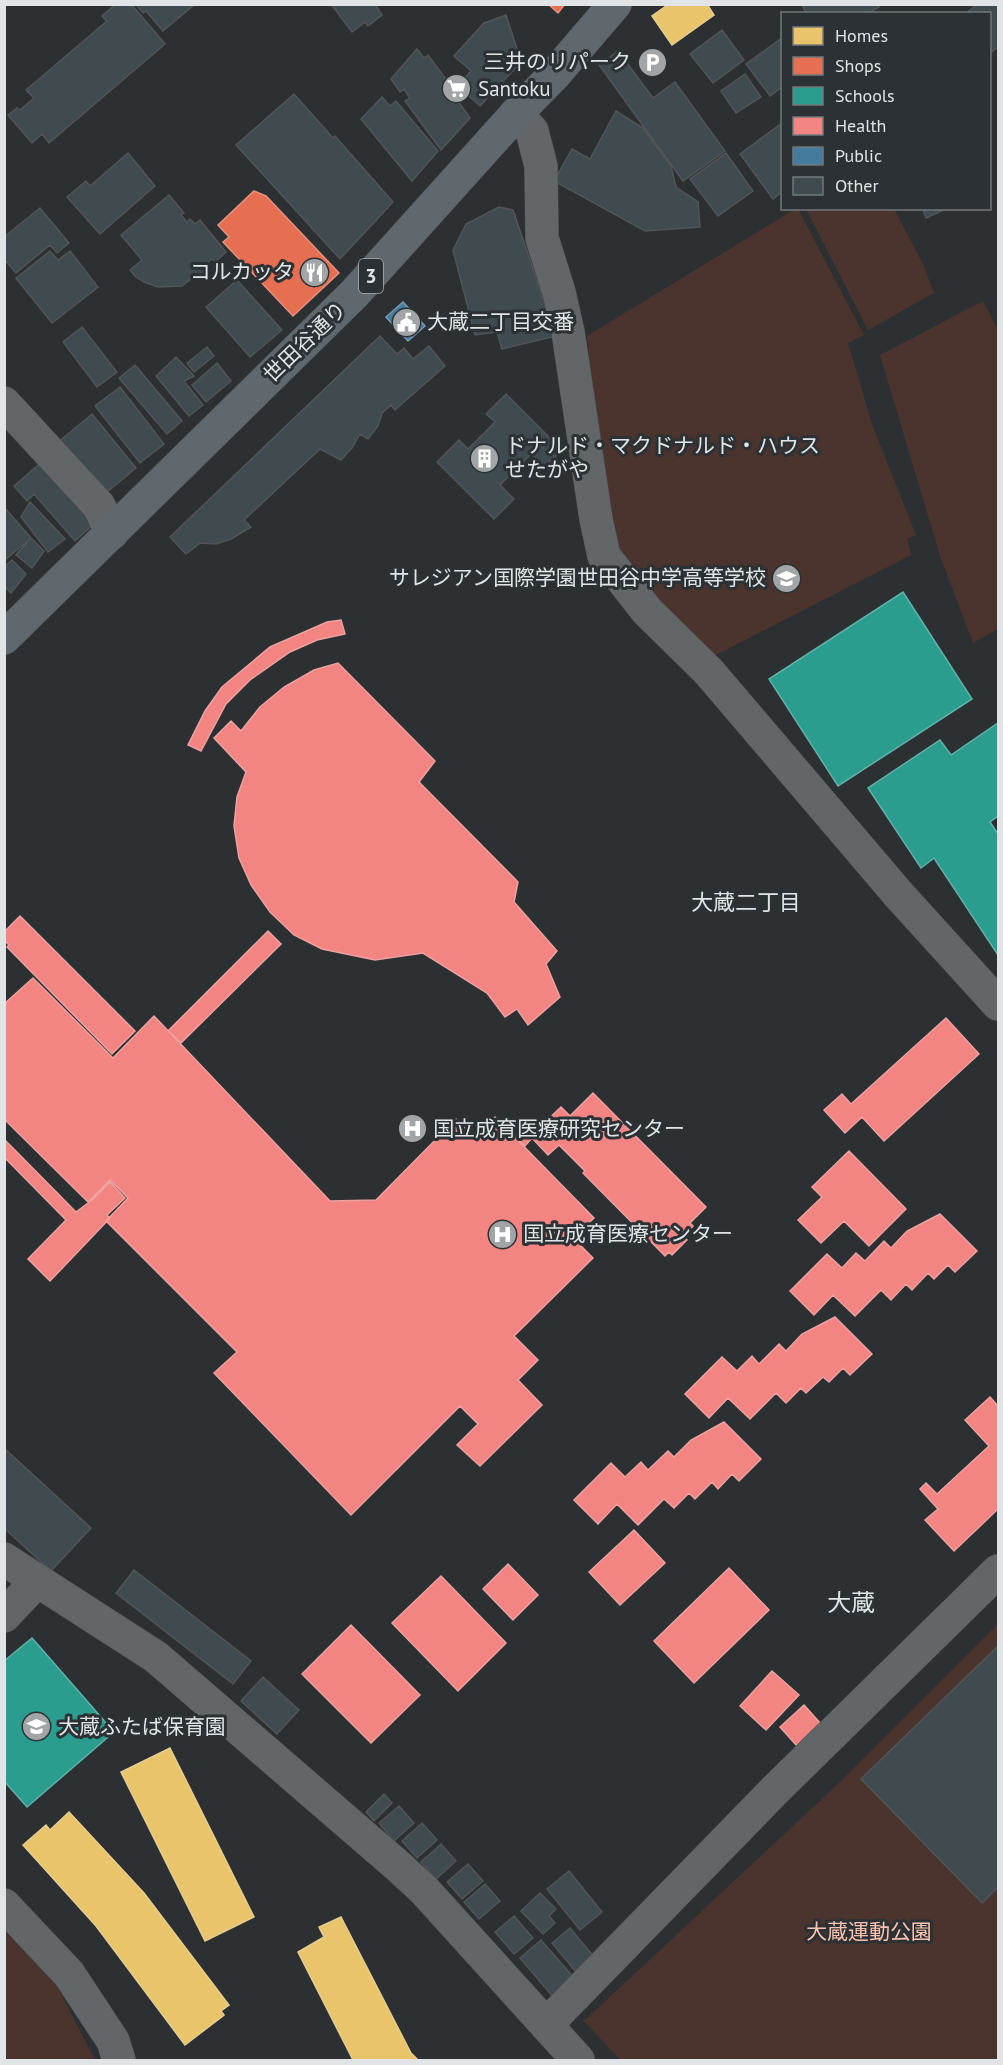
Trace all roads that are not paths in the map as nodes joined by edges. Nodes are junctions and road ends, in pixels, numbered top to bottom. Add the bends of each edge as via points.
1 (615, 4) edge
2 (516, 114) junction
3 (4, 403) edge
4 (112, 533) junction
5 (4, 638) edge
6 (999, 1004) edge
7 (4, 1559) edge
8 (999, 1571) edge
9 (37, 1581) junction
10 (4, 1616) edge
11 (4, 1905) edge
12 (546, 2025) junction
13 (119, 2061) edge
14 (578, 2061) edge

1 - 2 main road, 世田谷通り / 3
2 - 4 main road, 世田谷通り / 3 via 354,294
2 - 6 street via 532,131 541,166 542,238 568,332 604,556 647,611 710,672 899,895
3 - 4 street via 99,506
4 - 5 main road, 世田谷通り / 3
7 - 9 street
8 - 12 street via 775,1790
9 - 10 street
9 - 12 street via 156,1657 398,1866
11 - 13 street via 69,1974 113,2041
12 - 14 street

